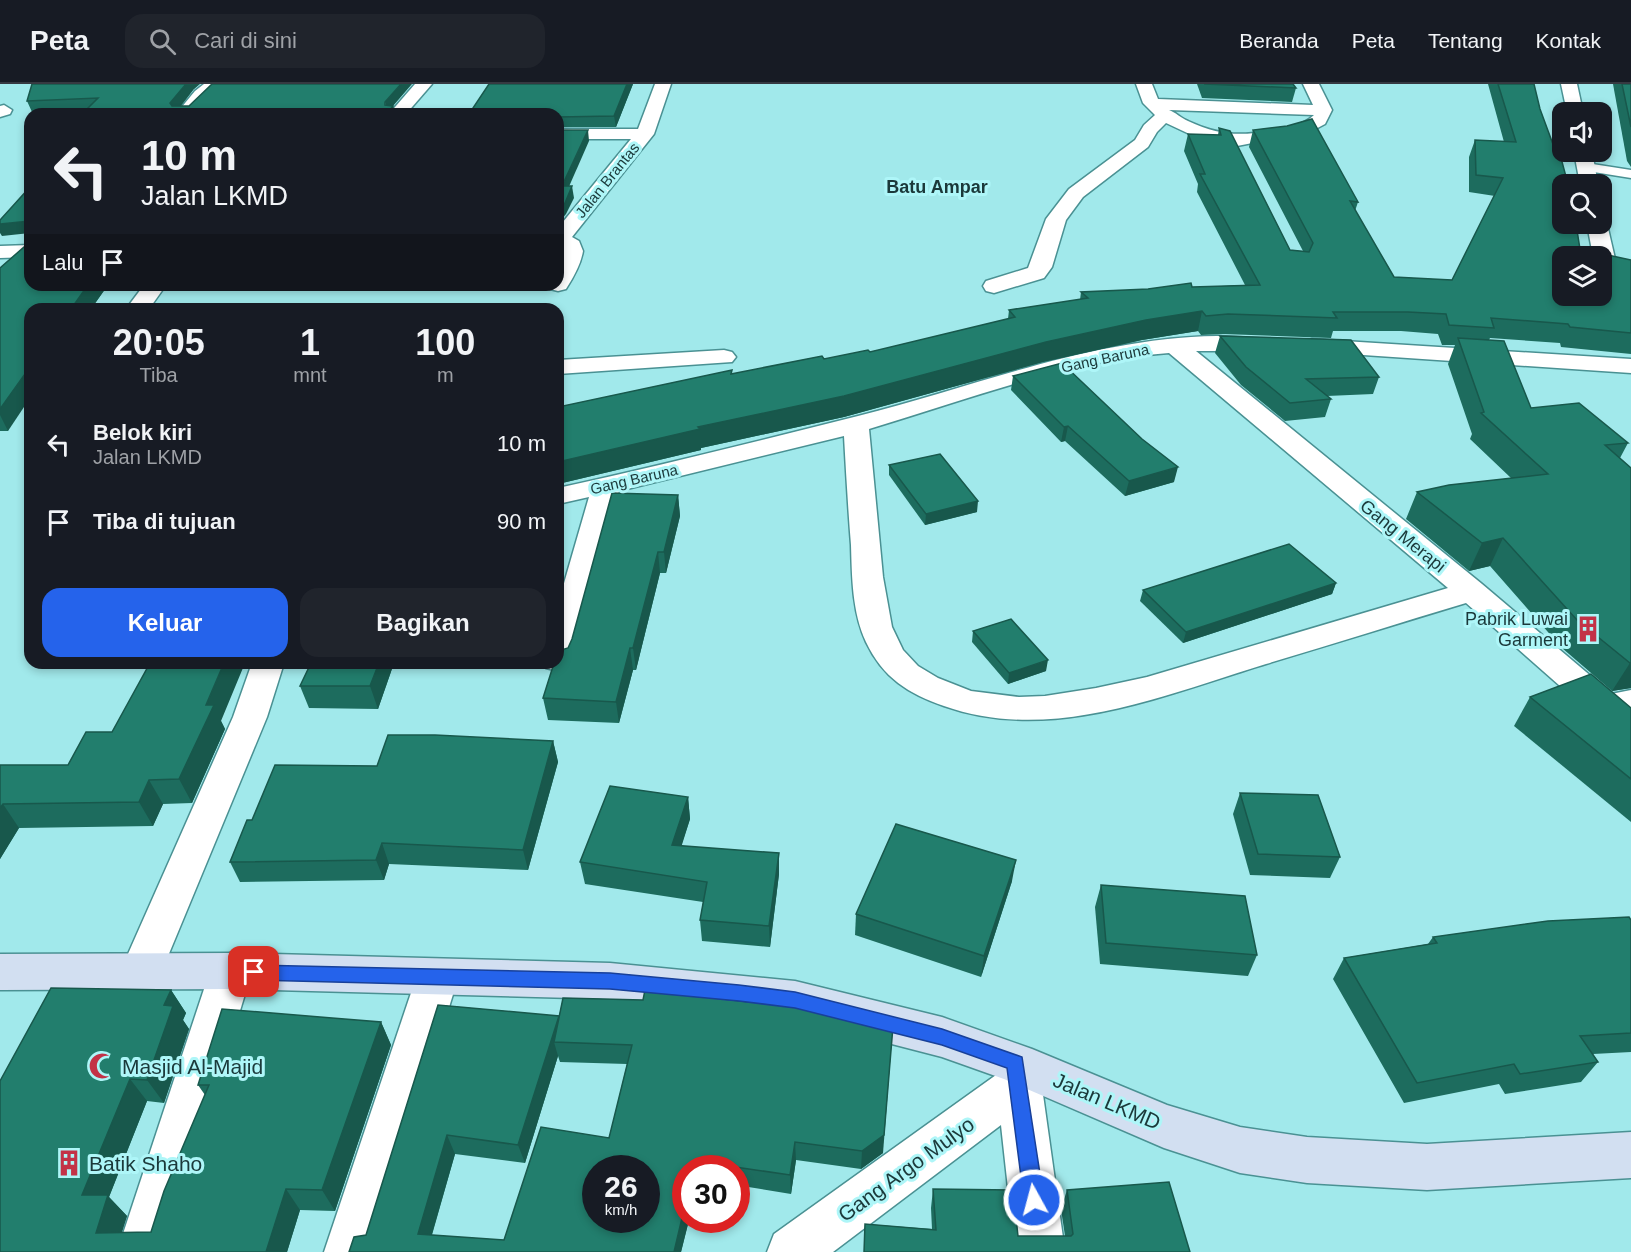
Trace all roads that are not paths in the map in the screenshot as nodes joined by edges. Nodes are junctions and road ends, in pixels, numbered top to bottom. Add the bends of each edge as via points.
1 (215, 84) edge
2 (424, 84) edge
3 (663, 84) edge
4 (1144, 84) edge
5 (1311, 84) edge
6 (1569, 84) edge
7 (1573, 102) edge
8 (188, 108) edge
9 (402, 108) edge
10 (1159, 109) junction
11 (1324, 110) junction
12 (564, 134) edge
13 (645, 134) junction
14 (1235, 141) junction
15 (1245, 161) edge
16 (1586, 168) edge
17 (1631, 174) edge
18 (564, 233) edge
19 (564, 240) edge
20 (24, 250) edge
21 (0, 252) edge
22 (564, 272) edge
23 (994, 286) dead end
24 (1174, 345) junction
25 (724, 357) dead end
26 (1631, 366) edge
27 (564, 368) edge
28 (856, 424) junction
29 (607, 485) junction
30 (564, 495) edge
31 (1471, 591) junction
32 (564, 639) edge
33 (266, 669) edge
34 (1631, 699) edge
35 (1600, 704) junction
36 (1631, 729) edge
37 (0, 972) edge
38 (141, 972) junction
39 (231, 972) junction
40 (437, 978) junction
41 (1018, 1074) junction
42 (1631, 1155) edge
43 (142, 1252) edge
44 (349, 1252) edge
45 (792, 1252) edge
46 (1040, 1252) edge

1 - 8 street
2 - 9 street
3 - 13 street, Jalan Brantas
4 - 10 street
5 - 11 street
6 - 7 street
10 - 11 street
10 - 14 street via 1205,134
10 - 23 street via 1142,143 1076,194 1056,219 1036,273
11 - 14 street via 1318,121 1307,128
12 - 13 street
13 - 18 street, Jalan Brantas
14 - 15 street
16 - 17 lane
19 - 22 street via 569,241 574,253
20 - 21 street
24 - 26 street, Gang Baruna via 1289,345
24 - 28 street, Gang Baruna via 1079,362
24 - 31 street, Gang Merapi
25 - 27 street
28 - 29 street, Gang Baruna
28 - 31 street via 869,595 880,633 890,655 914,681 978,705 1038,710 1100,700
29 - 30 street, Gang Baruna
29 - 32 street
31 - 35 street, Gang Merapi
33 - 38 street via 250,717
34 - 35 lane
35 - 36 street, Gang Merapi
37 - 38 street, Jalan LKMD
38 - 39 street, Jalan LKMD
39 - 40 street, Jalan LKMD
39 - 43 street
40 - 41 street, Jalan LKMD via 610,981 795,1000 942,1037
40 - 44 street
41 - 42 street, Jalan LKMD via 1240,1150 1307,1161 1427,1167
41 - 45 street, Gang Argo Mulyo
41 - 46 street

